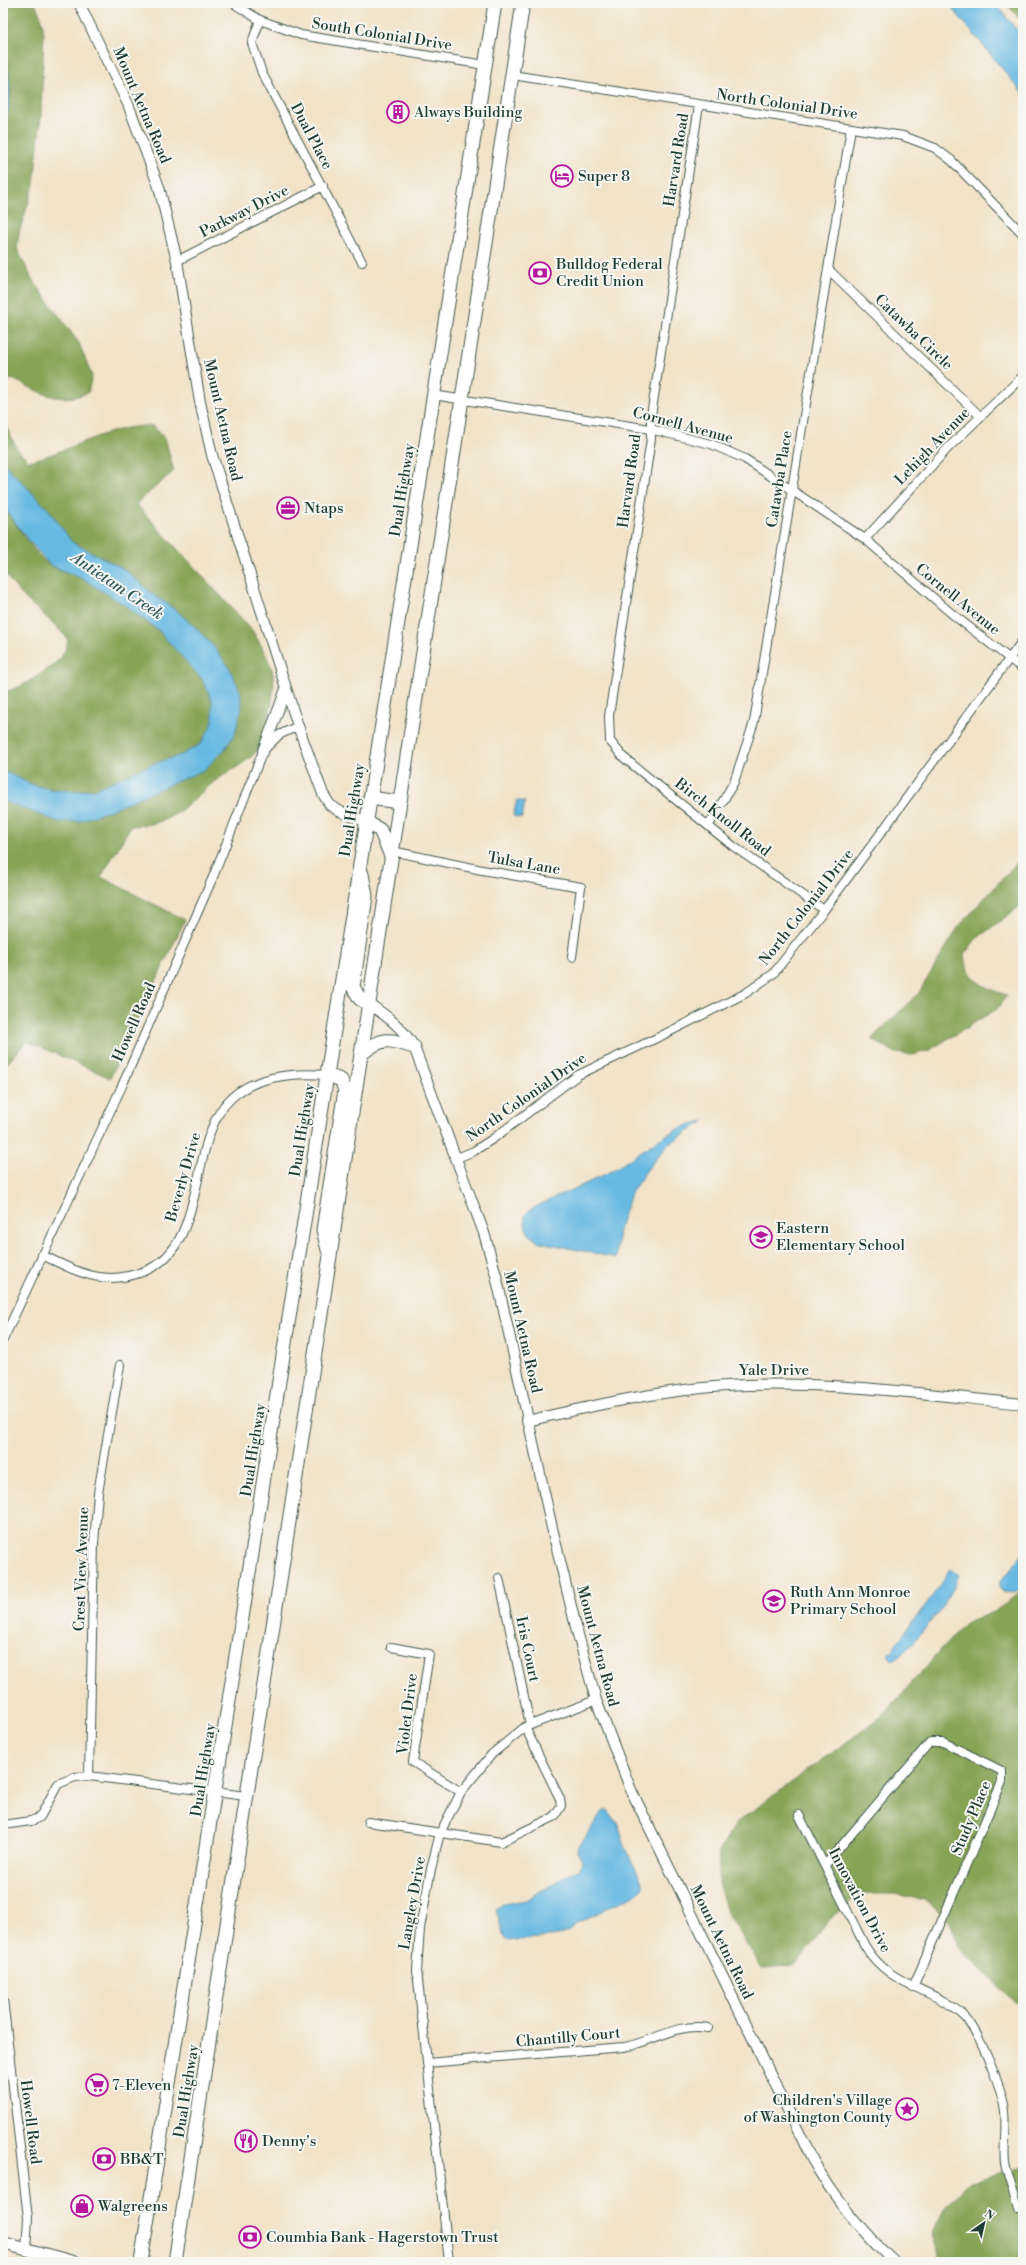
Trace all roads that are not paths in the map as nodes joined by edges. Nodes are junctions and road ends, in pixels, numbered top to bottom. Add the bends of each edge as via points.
1 (79, 3) edge
2 (233, 3) edge
3 (495, 3) edge
4 (523, 3) edge
5 (260, 20) junction
6 (485, 66) junction
7 (512, 75) junction
8 (698, 105) junction
9 (851, 128) junction
10 (323, 186) junction
11 (1023, 234) edge
12 (177, 261) junction
13 (362, 262) dead end
14 (828, 268) junction
15 (1023, 376) edge
16 (433, 395) junction
17 (463, 400) junction
18 (980, 416) junction
19 (650, 429) junction
20 (792, 490) junction
21 (865, 539) junction
22 (1023, 640) edge
23 (1009, 658) junction
24 (1023, 669) edge
25 (286, 689) junction
26 (298, 726) junction
27 (610, 741) joint
28 (263, 751) junction
29 (370, 798) junction
30 (399, 802) junction
31 (367, 822) junction
32 (709, 826) junction
33 (392, 854) junction
34 (360, 860) junction
35 (824, 910) junction
36 (572, 957) dead end
37 (369, 1004) junction
38 (414, 1047) junction
39 (361, 1054) junction
40 (327, 1075) junction
41 (457, 1158) junction
42 (330, 1254) junction
43 (42, 1255) junction
44 (3, 1340) edge
45 (120, 1365) dead end
46 (1023, 1404) edge
47 (527, 1421) junction
48 (499, 1578) dead end
49 (391, 1647) dead end
50 (596, 1700) junction
51 (527, 1726) junction
52 (90, 1776) junction
53 (216, 1791) junction
54 (460, 1792) junction
55 (246, 1796) junction
56 (799, 1815) dead end
57 (368, 1822) dead end
58 (3, 1825) edge
59 (440, 1833) junction
60 (825, 1865) junction
61 (913, 1987) junction
62 (3, 1999) edge
63 (708, 2028) dead end
64 (427, 2063) junction
65 (1018, 2206) dead end
66 (3, 2243) edge
67 (26, 2249) junction
68 (73, 2262) edge
69 (141, 2262) edge
70 (175, 2262) edge
71 (449, 2262) edge
72 (894, 2262) edge

1 - 12 street, Mount Aetna Road via 116,76 140,134 159,187
2 - 5 street, South Colonial Drive
3 - 6 main road, Dual Highway
4 - 7 main road, Dual Highway
5 - 6 street, South Colonial Drive via 301,35
5 - 10 street, Dual Place via 252,43 262,73
6 - 16 main road, Dual Highway
7 - 8 street, North Colonial Drive
7 - 17 main road, Dual Highway
8 - 9 street, North Colonial Drive
8 - 19 street, Harvard Road
9 - 11 street, North Colonial Drive via 903,136 935,148 951,160
9 - 14 street, Catawba Place
10 - 12 street, Parkway Drive
10 - 13 street, Dual Place
12 - 25 street, Mount Aetna Road via 200,402 212,455
14 - 18 street, Catawba Circle
14 - 20 street, Catawba Place
15 - 18 street, Lehigh Avenue
16 - 17 street, Cornell Avenue
16 - 29 main road, Dual Highway
17 - 19 street, Cornell Avenue
17 - 30 main road, Dual Highway
18 - 21 street, Lehigh Avenue
19 - 20 street, Cornell Avenue via 726,450 745,459
19 - 27 street, Harvard Road via 651,439 609,716
20 - 21 street, Cornell Avenue
20 - 32 street, Catawba Place via 754,722 734,782
21 - 23 street, Cornell Avenue via 951,613
22 - 23 street, North Colonial Drive
23 - 24 street, Cornell Avenue
23 - 35 street, North Colonial Drive
25 - 26 street, Mount Aetna Road
25 - 28 street
26 - 28 street, Howell Road via 279,735
26 - 31 street, Mount Aetna Road via 323,794 330,805
27 - 32 street, Birch Knoll Road via 623,757
28 - 43 street, Howell Road via 170,977
29 - 30 main road
29 - 31 main road, Dual Highway
30 - 33 main road, Dual Highway
31 - 33 main road via 380,830
31 - 34 main road, Dual Highway
32 - 35 street, Birch Knoll Road
33 - 36 street, Tulsa Lane via 581,887
33 - 37 main road, Dual Highway
34 - 37 main road via 366,896 353,987 360,999
34 - 40 main road, Dual Highway
35 - 41 street, North Colonial Drive via 777,969 760,984 661,1036 578,1075 494,1138
37 - 38 street, Mount Aetna Road via 396,1024
37 - 39 main road, Dual Highway
38 - 39 main road via 382,1039
38 - 41 street, Mount Aetna Road
39 - 42 main road, Dual Highway
40 - 42 main road via 341,1080 345,1090 323,1230
40 - 43 street, Beverly Drive via 303,1073 260,1082 245,1088 223,1107 206,1145 187,1220 181,1235 161,1262 135,1275 106,1279 81,1273
40 - 53 main road, Dual Highway
41 - 47 street, Mount Aetna Road via 496,1275
42 - 55 main road, Dual Highway
43 - 44 street, Howell Road
45 - 52 street, Crest View Avenue via 98,1493 94,1543
46 - 47 street, Yale Drive via 831,1386 748,1384 673,1391
47 - 50 street, Mount Aetna Road via 577,1632
48 - 51 street, Iris Court
49 - 54 street, Violet Drive via 429,1654 413,1762
50 - 51 street, Langley Drive
50 - 72 street, Mount Aetna Road via 631,1790 812,2159 842,2207
51 - 54 street, Langley Drive via 492,1754
51 - 59 street, Iris Court via 560,1799 559,1812 554,1817 501,1842
52 - 53 street
52 - 58 street via 75,1777 58,1784 44,1813 36,1820
53 - 55 street
53 - 69 main road, Dual Highway
54 - 59 street, Langley Drive
55 - 70 main road, Dual Highway
56 - 60 street, Innovation Drive
57 - 59 street
59 - 64 street, Langley Drive via 417,1950
60 - 61 street, Innovation Drive via 873,1957 887,1972
60 - 61 street, Study Place via 930,1742 943,1742 1001,1770 1002,1782
61 - 65 street, Innovation Drive via 956,2010 968,2021 977,2035 1004,2100 1006,2163
62 - 67 street, Howell Road via 28,2218
63 - 64 street, Chantilly Court via 686,2027 641,2044 624,2047
64 - 71 street, Langley Drive
66 - 67 main road
67 - 68 main road

